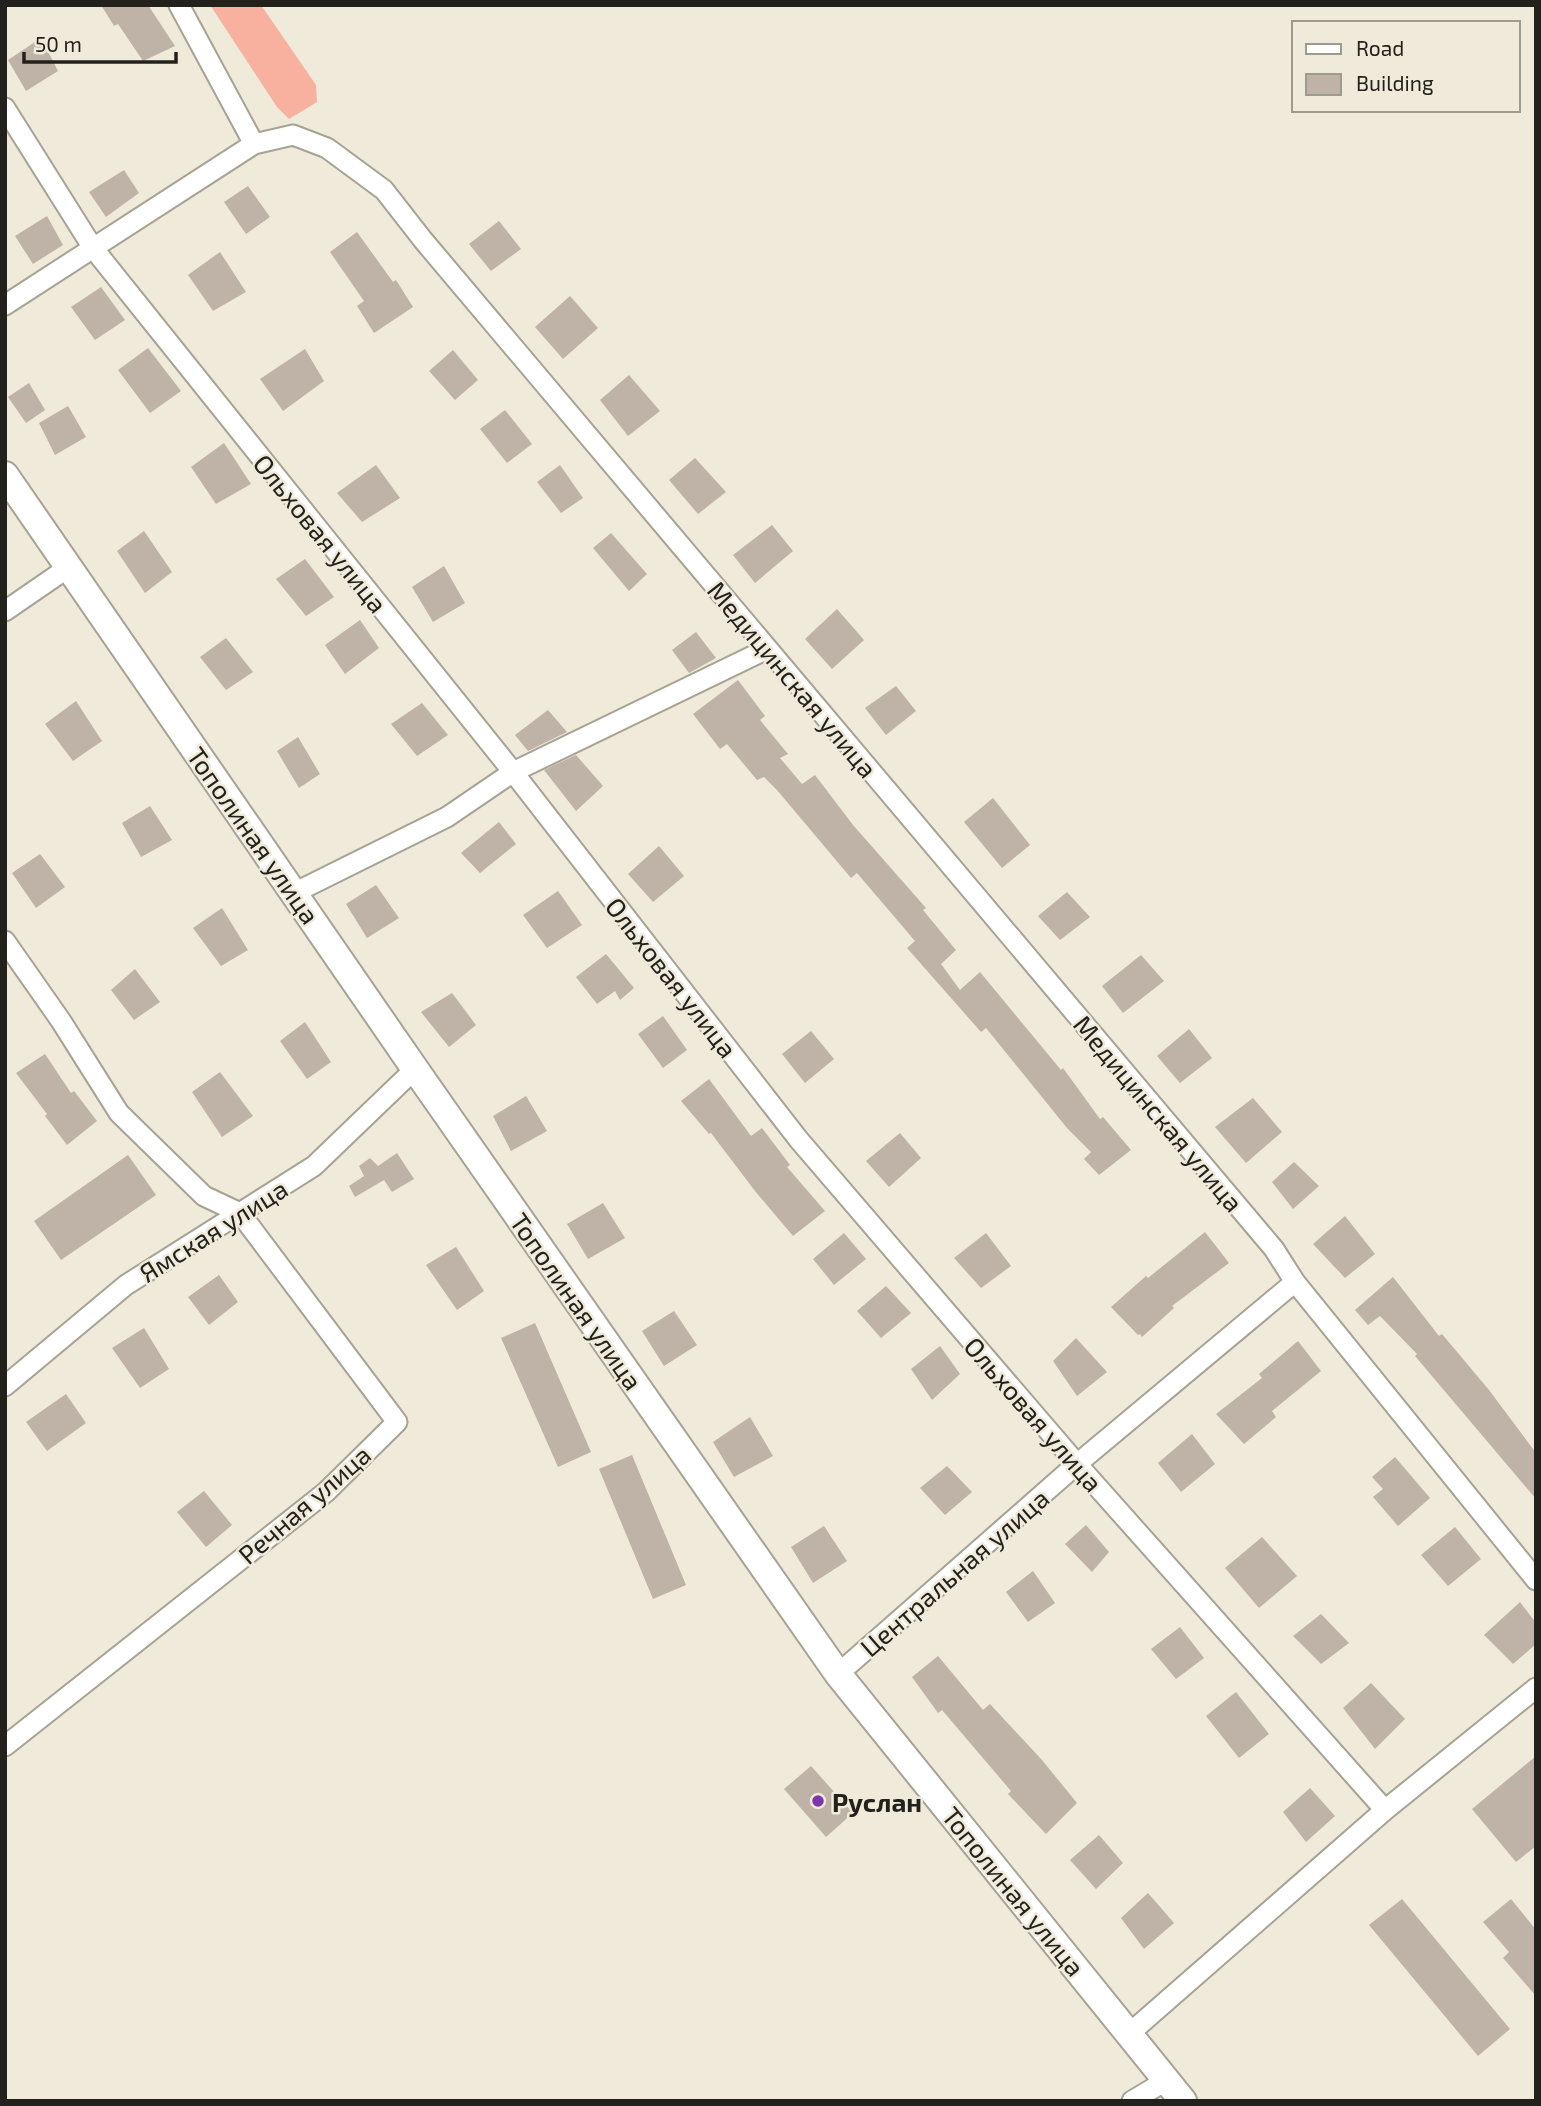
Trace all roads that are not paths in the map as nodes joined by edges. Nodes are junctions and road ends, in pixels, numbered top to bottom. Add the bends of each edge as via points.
1 (179, 5) edge
2 (5, 108) edge
3 (254, 144) junction
4 (93, 248) junction
5 (5, 305) edge
6 (5, 475) edge
7 (69, 567) junction
8 (5, 611) edge
9 (767, 649) junction
10 (513, 772) junction
11 (294, 893) junction
12 (5, 941) edge
13 (415, 1069) junction
14 (240, 1213) junction
15 (1295, 1282) junction
16 (5, 1386) edge
17 (1077, 1464) junction
18 (1536, 1580) edge
19 (838, 1674) junction
20 (1536, 1688) edge
21 (5, 1746) edge
22 (1385, 1810) junction
23 (1130, 2033) junction
24 (1175, 2091) edge
25 (1132, 2101) edge

1 - 3 street
2 - 4 street, Ольховая улица
3 - 4 street, Медицинская улица
3 - 9 street, Медицинская улица via 293,135 327,148 384,190
4 - 5 street, Медицинская улица
4 - 10 street, Ольховая улица
6 - 7 street, Тополиная улица
7 - 8 street
7 - 11 street, Тополиная улица
9 - 10 street
9 - 15 street, Медицинская улица via 1274,1249
10 - 11 street via 447,817
10 - 17 street, Ольховая улица via 799,1140
11 - 13 street, Тополиная улица
12 - 14 street via 119,1113 204,1196
13 - 14 street, Ямская улица via 314,1166
13 - 19 street, Тополиная улица
14 - 16 street, Ямская улица via 126,1285
14 - 21 street, Речная улица via 397,1422 326,1492
15 - 17 street, Центральная улица
15 - 18 street, Медицинская улица
17 - 19 street, Центральная улица
17 - 22 street, Ольховая улица
19 - 23 street, Тополиная улица
20 - 22 street
22 - 23 street
23 - 24 street, Тополиная улица
24 - 25 street

